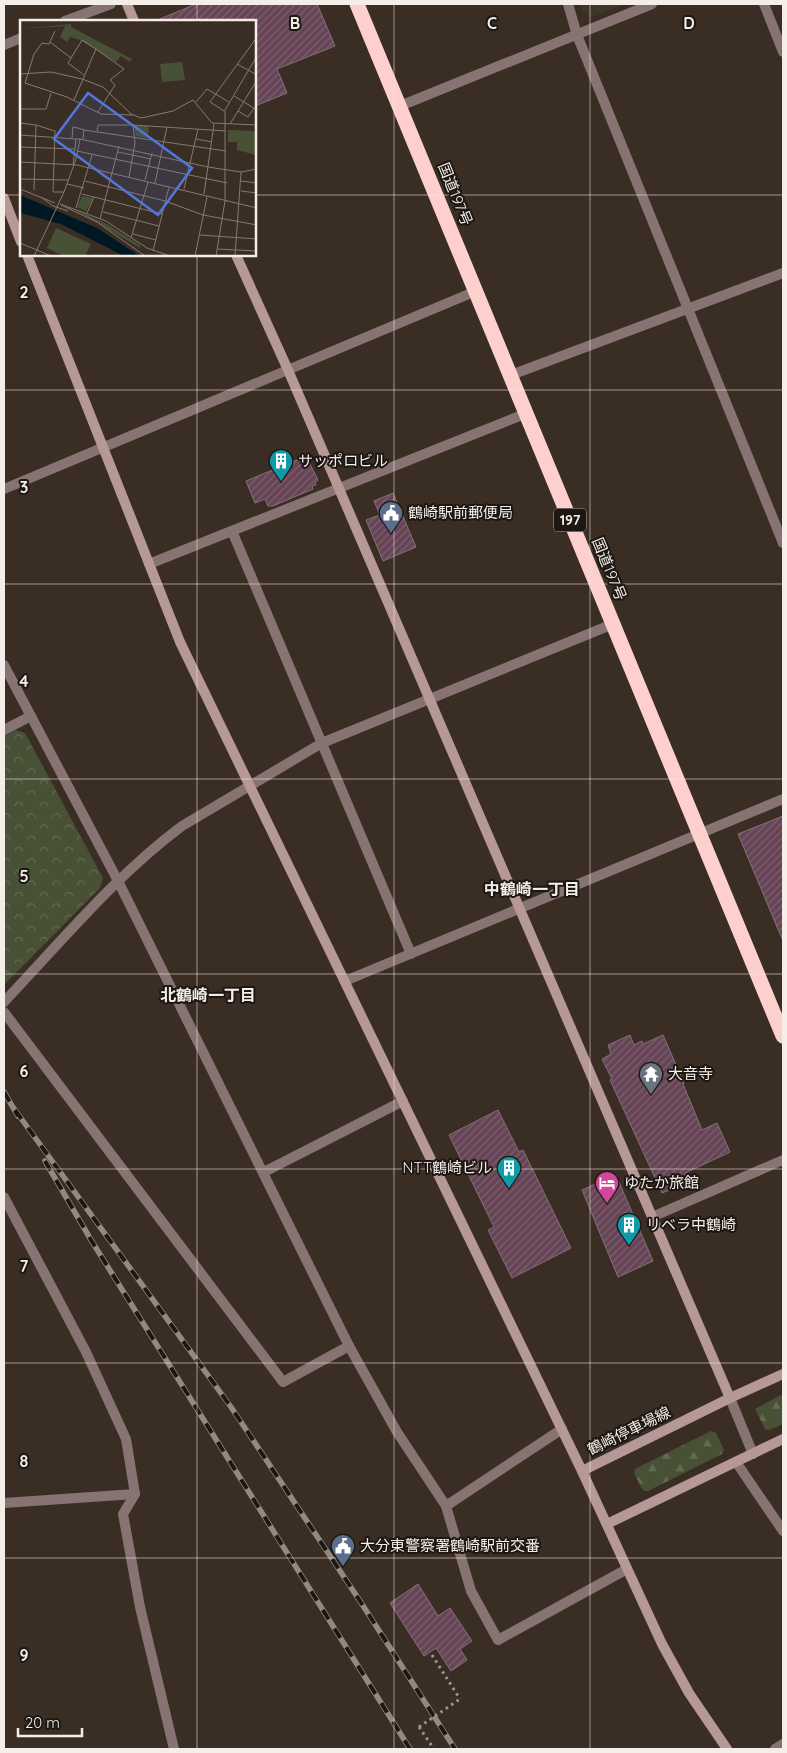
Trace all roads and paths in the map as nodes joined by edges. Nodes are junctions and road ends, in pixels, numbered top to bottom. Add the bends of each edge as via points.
1 (110, 4) edge
2 (126, 4) edge
3 (357, 4) edge
4 (568, 4) edge
5 (652, 4) edge
6 (764, 4) edge
7 (69, 20) edge
8 (134, 20) edge
9 (577, 35) junction
10 (20, 38) edge
11 (4, 45) edge
12 (783, 52) edge
13 (400, 106) junction
14 (4, 198) edge
15 (20, 239) edge
16 (26, 256) edge
17 (236, 256) edge
18 (783, 273) edge
19 (476, 291) junction
20 (688, 309) junction
21 (288, 370) junction
22 (511, 374) junction
23 (526, 413) junction
24 (103, 447) junction
25 (339, 488) junction
26 (4, 489) edge
27 (232, 531) junction
28 (783, 542) edge
29 (149, 564) junction
30 (613, 624) junction
31 (4, 665) edge
32 (430, 699) junction
33 (30, 716) junction
34 (4, 730) edge
35 (322, 743) junction
36 (250, 785) junction
37 (783, 799) edge
38 (700, 834) junction
39 (118, 881) junction
40 (520, 909) junction
41 (411, 954) junction
42 (345, 981) junction
43 (4, 1002) edge
44 (4, 1014) edge
45 (783, 1036) edge
46 (403, 1101) junction
47 (783, 1160) edge
48 (264, 1172) junction
49 (4, 1198) edge
50 (652, 1217) junction
51 (349, 1346) junction
52 (783, 1374) edge
53 (730, 1398) junction
54 (562, 1429) junction
55 (783, 1440) edge
56 (753, 1454) junction
57 (736, 1462) junction
58 (582, 1471) junction
59 (135, 1494) junction
60 (4, 1503) edge
61 (446, 1506) junction
62 (607, 1524) junction
63 (783, 1531) edge
64 (627, 1569) junction
65 (432, 1654) dead end
66 (783, 1744) edge
67 (174, 1749) edge
68 (434, 1749) edge
69 (727, 1749) edge
70 (775, 1749) edge

1 - 7 street
2 - 8 street
3 - 13 highway, 国道197号 / 197
4 - 9 street
5 - 9 street
6 - 12 street
9 - 13 street
9 - 20 street
10 - 11 street
13 - 19 highway, 国道197号 / 197
14 - 15 street
16 - 24 street
17 - 21 street
18 - 20 street
19 - 21 street
19 - 22 highway, 国道197号 / 197
20 - 22 street
20 - 28 street
21 - 24 street
21 - 25 street
22 - 23 highway, 国道197号 / 197
23 - 25 street
23 - 30 highway, 国道197号 / 197
24 - 26 street
24 - 29 street
25 - 27 street
25 - 32 street
27 - 29 street
27 - 35 street
29 - 36 street via 180,642
30 - 32 street
30 - 38 highway, 国道197号 / 197
31 - 33 street
32 - 35 street
32 - 40 street
33 - 34 street
33 - 39 street
35 - 36 street
35 - 41 street
36 - 39 street via 182,826
36 - 42 street
37 - 38 street
38 - 40 street
38 - 45 highway, 国道197号 / 197
39 - 43 street
39 - 48 street
40 - 41 street
40 - 50 street
41 - 42 street
42 - 46 street
44 - 51 street via 283,1382
46 - 48 street
46 - 54 street
47 - 50 street
48 - 51 street
49 - 59 street via 86,1352 126,1439
50 - 53 street
51 - 61 street via 397,1432
52 - 53 street, 鶴崎停車場線
53 - 56 street
53 - 58 street, 鶴崎停車場線
54 - 58 street
54 - 61 street
55 - 56 street
56 - 57 street
57 - 62 street
57 - 63 street
58 - 62 street, 鶴崎停車場線
59 - 60 street
59 - 67 street via 123,1514 140,1606
61 - 64 street via 471,1591 498,1640
62 - 64 street, 鶴崎停車場線
64 - 69 street, 鶴崎停車場線 via 689,1693
65 - 68 path, bridge via 460,1699 419,1726
66 - 70 street

